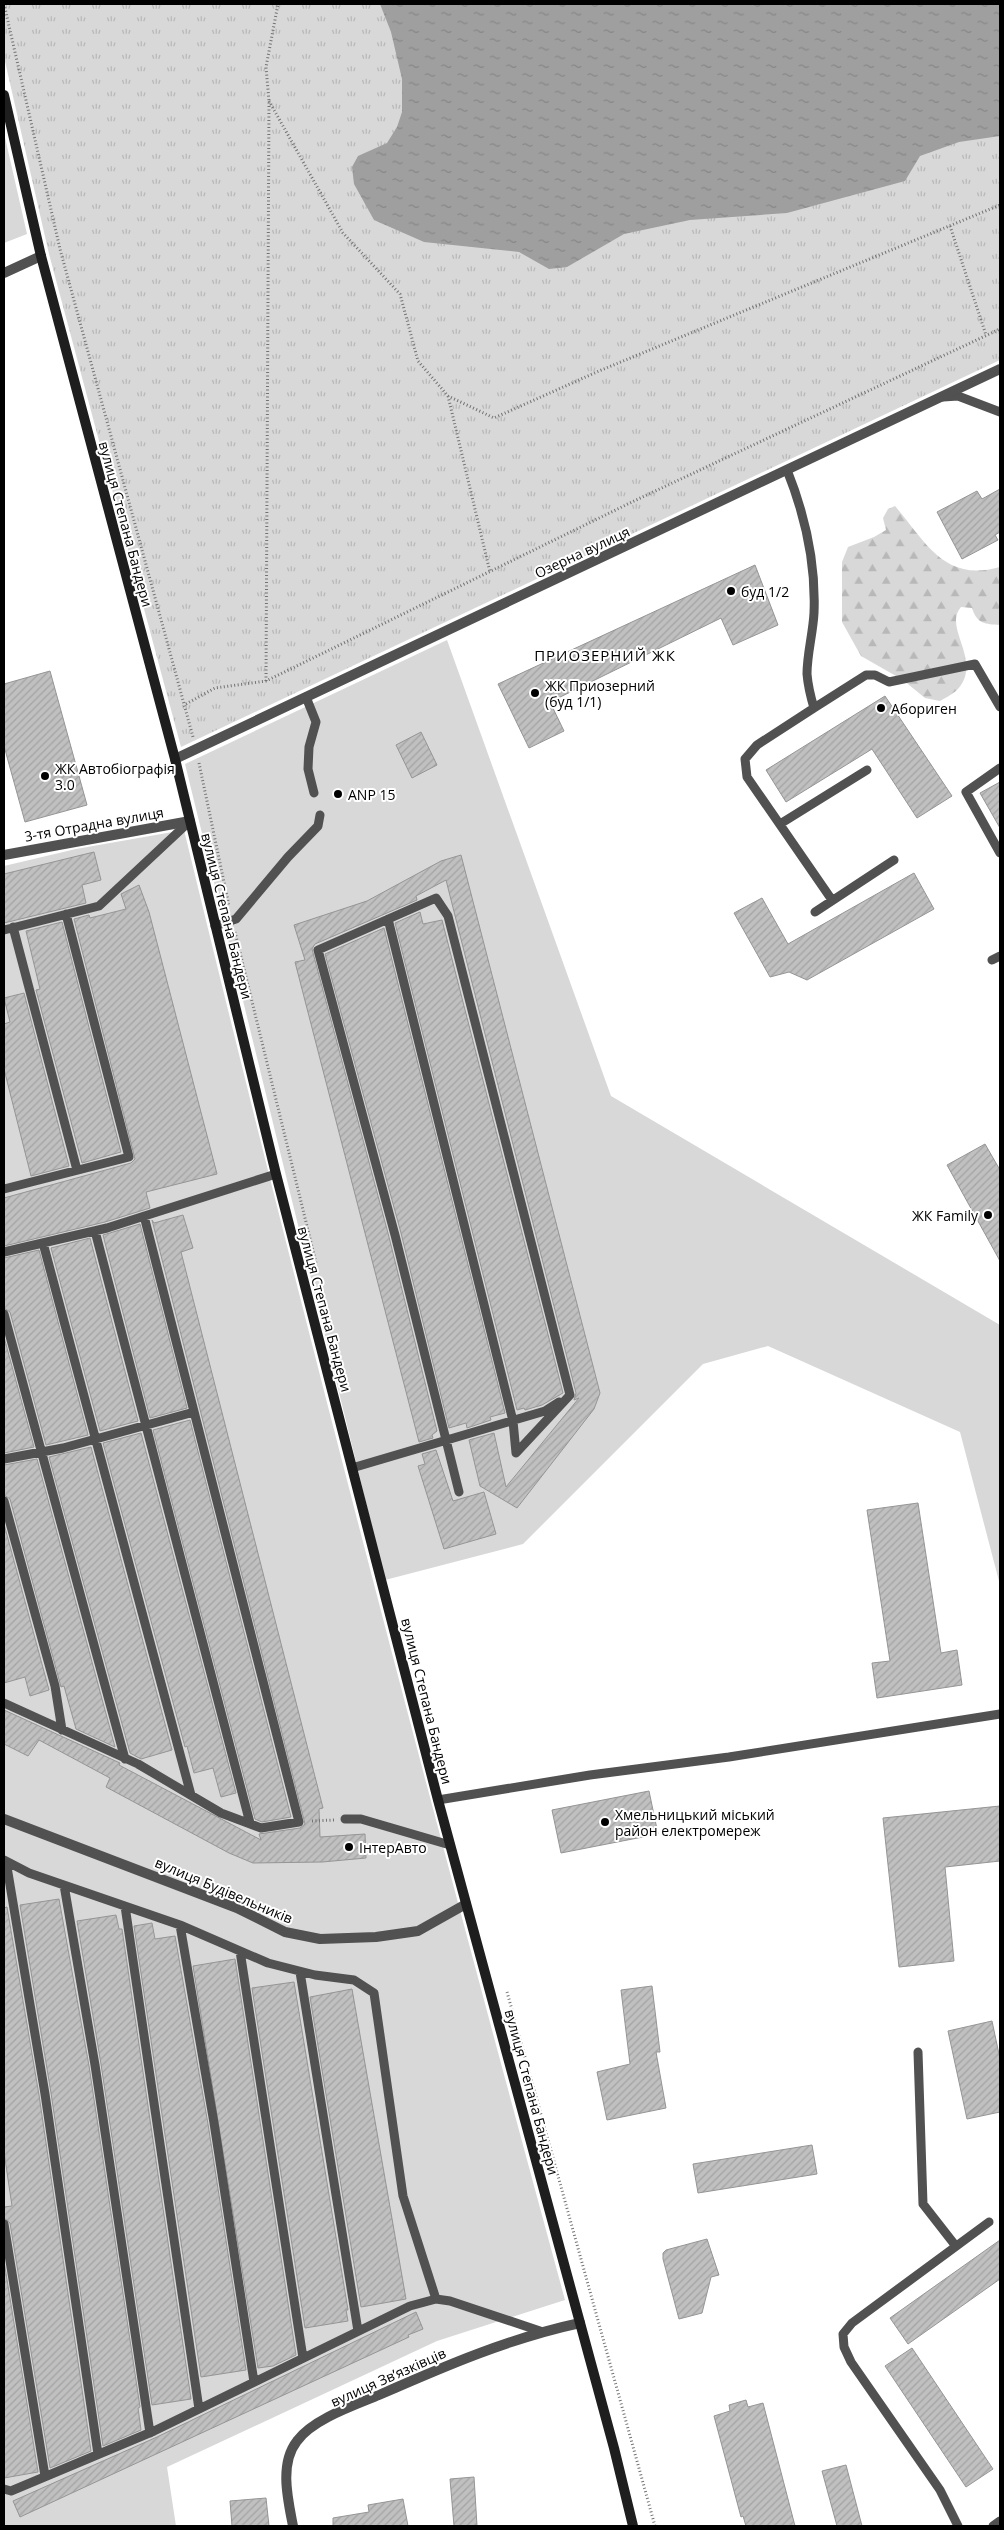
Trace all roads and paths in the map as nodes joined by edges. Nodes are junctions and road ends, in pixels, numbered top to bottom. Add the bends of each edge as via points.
1 (4, 4) edge
2 (278, 4) edge
3 (4, 95) edge
4 (269, 101) junction
5 (1000, 205) edge
6 (950, 226) junction
7 (40, 256) junction
8 (4, 273) edge
9 (1000, 329) edge
10 (986, 335) junction
11 (1000, 369) edge
12 (448, 396) junction
13 (940, 398) junction
14 (1000, 412) edge
15 (787, 470) junction
16 (490, 572) junction
17 (266, 681) junction
18 (306, 697) junction
19 (186, 704) junction
20 (814, 708) junction
21 (1000, 708) edge
22 (196, 749) junction
23 (175, 759) junction
24 (1000, 768) edge
25 (867, 770) dead end
26 (314, 793) dead end
27 (320, 815) dead end
28 (190, 821) junction
29 (780, 824) junction
30 (1000, 853) edge
31 (4, 855) edge
32 (894, 860) dead end
33 (832, 900) junction
34 (815, 912) dead end
35 (66, 914) junction
36 (388, 919) junction
37 (232, 920) junction
38 (215, 926) junction
39 (8, 929) edge
40 (76, 1170) junction
41 (276, 1174) junction
42 (5, 1186) edge
43 (144, 1216) junction
44 (96, 1231) junction
45 (43, 1243) junction
46 (4, 1252) edge
47 (318, 1271) dead end
48 (4, 1314) edge
49 (570, 1395) junction
50 (194, 1412) junction
51 (513, 1421) junction
52 (147, 1425) junction
53 (95, 1440) junction
54 (446, 1441) junction
55 (42, 1452) junction
56 (4, 1459) edge
57 (352, 1468) junction
58 (459, 1492) dead end
59 (4, 1501) edge
60 (4, 1703) edge
61 (1000, 1714) edge
62 (62, 1730) junction
63 (126, 1759) junction
64 (191, 1795) junction
65 (438, 1800) junction
66 (4, 1819) edge
67 (345, 1819) joint
68 (299, 1822) junction
69 (250, 1824) junction
70 (450, 1845) junction
71 (5, 1860) edge
72 (64, 1885) junction
73 (466, 1904) junction
74 (125, 1906) junction
75 (180, 1925) junction
76 (240, 1951) junction
77 (300, 1972) junction
78 (504, 1983) dead end
79 (918, 2052) dead end
80 (989, 2222) dead end
81 (4, 2224) edge
82 (955, 2246) junction
83 (436, 2300) junction
84 (580, 2323) junction
85 (358, 2331) junction
86 (540, 2332) junction
87 (303, 2358) junction
88 (254, 2382) junction
89 (199, 2409) junction
90 (150, 2433) junction
91 (98, 2454) junction
92 (45, 2476) junction
93 (4, 2489) edge
94 (1000, 2521) edge
95 (293, 2526) edge
96 (633, 2526) edge
97 (656, 2526) edge
98 (958, 2526) edge
99 (993, 2526) edge

1 - 19 path via 60,249
2 - 4 path via 266,67
3 - 7 main road, вулиця Степана Бандери
4 - 12 path via 342,233 400,294 418,361
4 - 17 path
5 - 6 path
6 - 10 path
6 - 12 path via 494,418
7 - 8 street
7 - 23 main road, вулиця Степана Бандери
9 - 10 path
10 - 16 path
11 - 13 street, Озерна вулиця
12 - 16 path
13 - 14 lane via 958,396
13 - 15 street, Озерна вулиця
15 - 18 street, Озерна вулиця
15 - 20 lane via 799,499 812,566 814,612 807,675
16 - 17 path
17 - 19 path via 216,688
18 - 22 street, Озерна вулиця
18 - 26 lane via 316,722 309,747 308,768
19 - 22 path
20 - 21 lane via 866,675 875,675 889,682 975,664
20 - 29 lane via 757,745 744,759 747,776
22 - 23 street, Озерна вулиця
22 - 37 path
23 - 28 main road, вулиця Степана Бандери
24 - 30 lane via 966,792
25 - 29 lane
27 - 37 lane via 318,826
28 - 31 street, 3-тя Отрадна вулиця
28 - 35 lane via 99,906
28 - 38 main road, вулиця Степана Бандери
29 - 33 lane
32 - 33 lane
33 - 34 lane
35 - 39 lane
35 - 40 lane via 128,1157
36 - 49 lane via 436,898 448,916
36 - 51 lane
36 - 54 lane via 318,950 395,1235
37 - 38 lane
37 - 47 path
38 - 41 main road, вулиця Степана Бандери
39 - 40 lane
40 - 42 lane
41 - 43 lane
41 - 57 main road, вулиця Степана Бандери
43 - 44 lane
43 - 50 lane
44 - 45 lane
44 - 52 lane
45 - 46 lane
45 - 53 lane
48 - 55 lane
49 - 51 lane via 545,1411
49 - 51 lane via 516,1453
50 - 52 lane
50 - 68 lane
51 - 54 lane
52 - 53 lane
52 - 69 lane
53 - 55 lane
53 - 64 lane
54 - 57 lane
54 - 58 lane
55 - 56 lane
55 - 63 lane
57 - 65 main road, вулиця Степана Бандери
59 - 62 lane via 55,1686
60 - 62 lane
61 - 65 lane
62 - 63 lane
63 - 64 lane
64 - 69 lane via 221,1813
65 - 70 main road, вулиця Степана Бандери
66 - 73 street, вулиця Будівельників via 238,1908 285,1932 320,1939 376,1937 418,1931
67 - 68 path
67 - 70 lane via 361,1819
68 - 69 lane via 261,1828
70 - 73 main road, вулиця Степана Бандери
71 - 72 lane via 29,1873
71 - 91 lane via 45,2094
72 - 74 lane
72 - 90 lane via 95,2064
73 - 84 main road, вулиця Степана Бандери
74 - 75 lane
74 - 89 lane
75 - 76 lane
75 - 88 lane
76 - 77 lane
76 - 87 lane
77 - 83 lane via 354,1980 374,1993 403,2196
77 - 85 lane
78 - 97 path
79 - 82 lane via 923,2204
80 - 82 lane
81 - 92 lane
82 - 98 lane via 852,2323 843,2334 844,2348 851,2362 940,2490
83 - 85 lane via 410,2306
83 - 86 lane via 450,2300
84 - 86 street, вулиця Звʼязківців
84 - 96 main road, вулиця Степана Бандери
85 - 87 lane
86 - 95 street, вулиця Звʼязківців via 465,2358 310,2428 296,2442 288,2464 287,2494
87 - 88 lane
88 - 89 lane
89 - 90 lane
90 - 91 lane
91 - 92 lane
92 - 93 lane via 11,2491
94 - 99 lane

